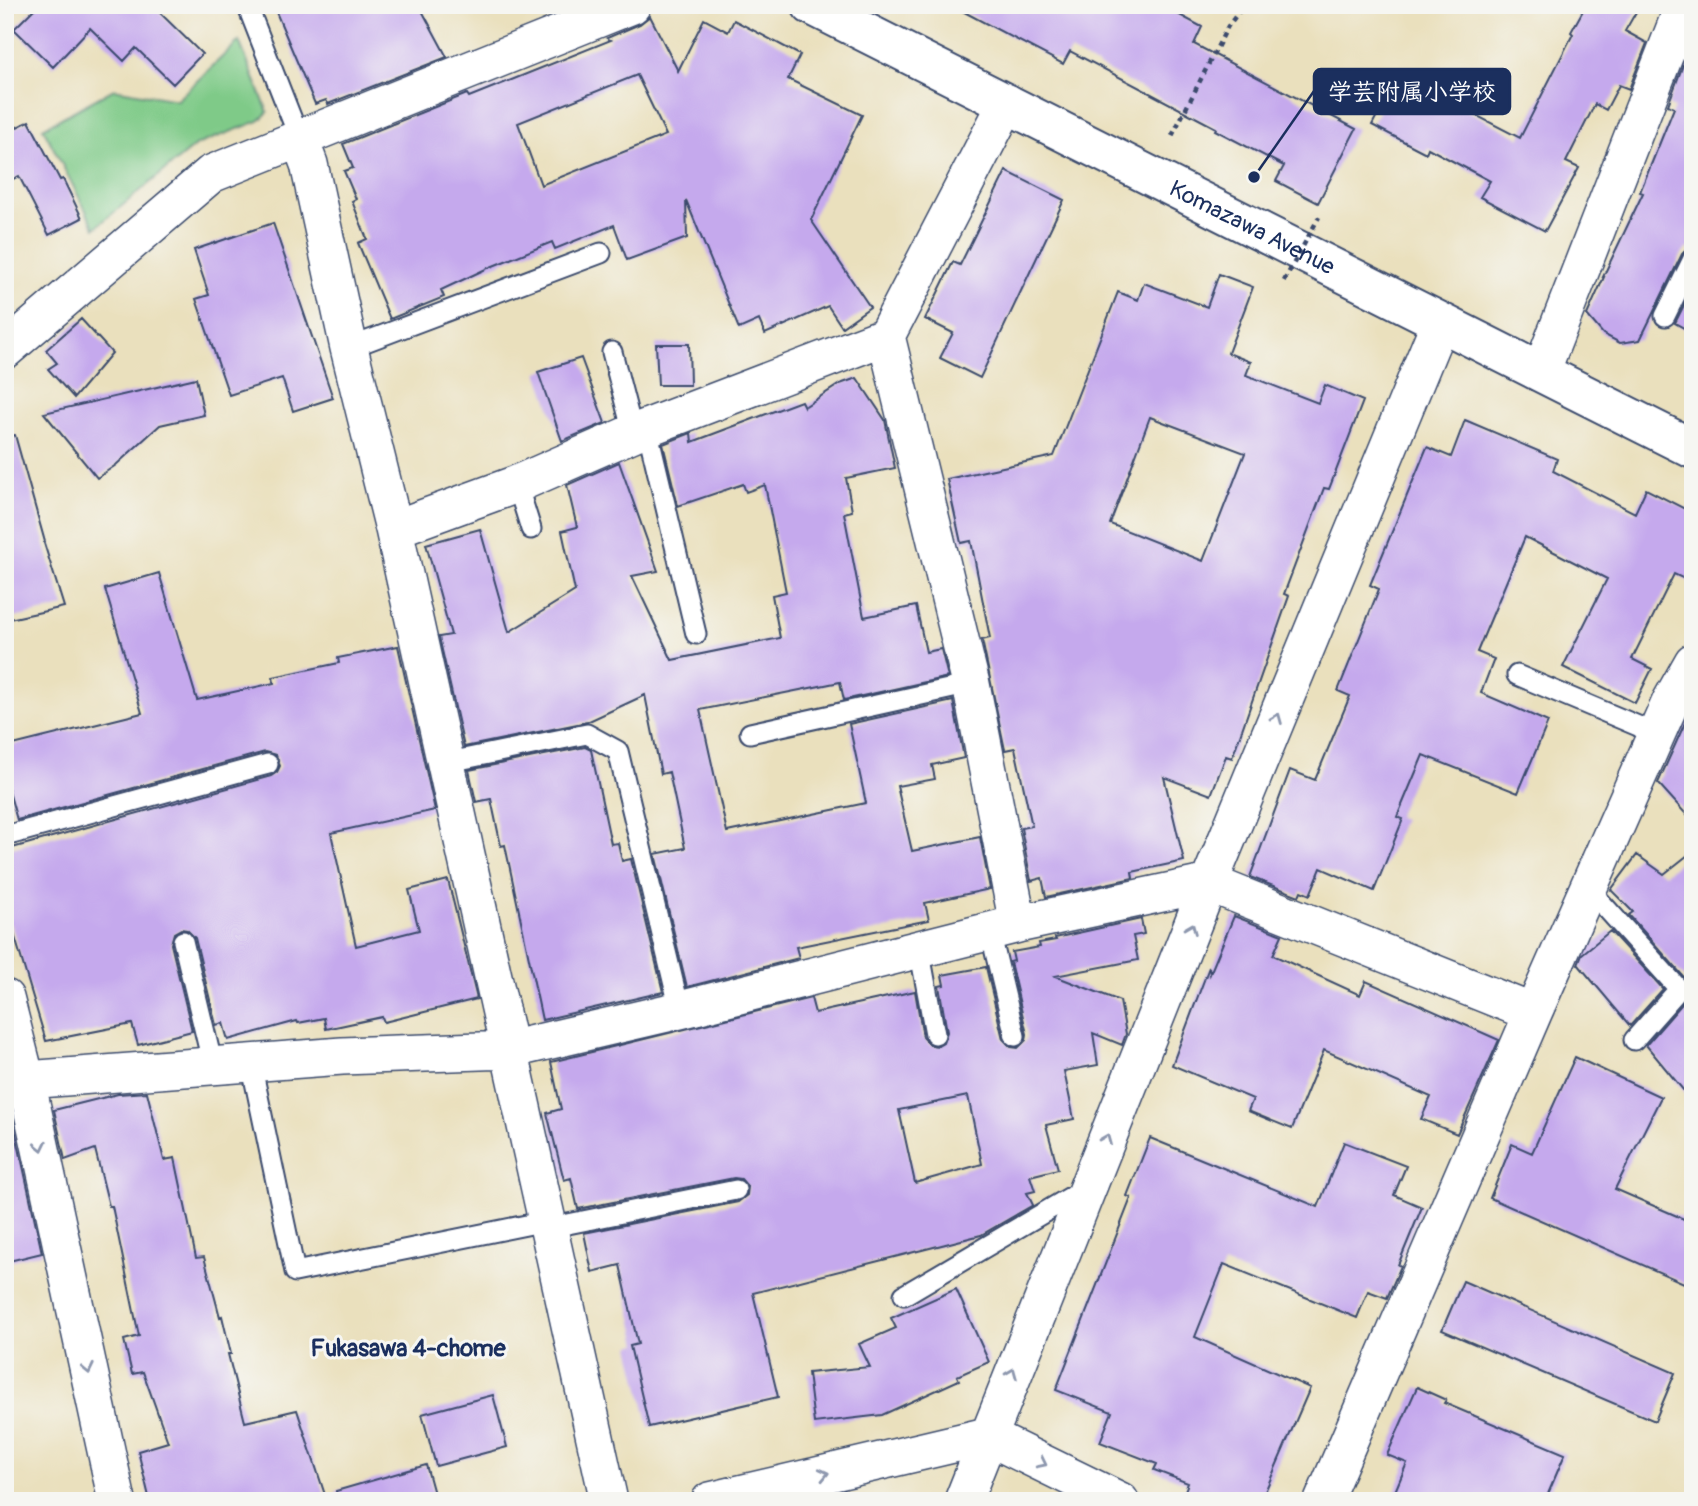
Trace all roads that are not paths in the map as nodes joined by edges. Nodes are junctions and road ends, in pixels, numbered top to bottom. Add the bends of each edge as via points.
1 (247, 5) edge
2 (632, 5) edge
3 (811, 5) edge
4 (1684, 5) edge
5 (1007, 103) junction
6 (300, 140) junction
7 (601, 253) dead end
8 (1693, 259) edge
9 (1665, 316) dead end
10 (1440, 322) junction
11 (886, 337) junction
12 (349, 348) junction
13 (5, 350) edge
14 (612, 352) dead end
15 (1541, 372) junction
16 (640, 430) junction
17 (1693, 449) edge
18 (517, 484) junction
19 (394, 529) junction
20 (531, 529) dead end
21 (696, 634) dead end
22 (1693, 662) edge
23 (1517, 675) dead end
24 (971, 684) junction
25 (1674, 721) edge
26 (750, 733) dead end
27 (444, 763) junction
28 (268, 764) dead end
29 (5, 836) edge
30 (1209, 883) junction
31 (1588, 888) junction
32 (1004, 928) junction
33 (183, 941) dead end
34 (919, 948) junction
35 (5, 998) edge
36 (680, 1010) junction
37 (1532, 1013) junction
38 (935, 1034) dead end
39 (1015, 1036) dead end
40 (1634, 1040) dead end
41 (508, 1050) junction
42 (251, 1063) junction
43 (212, 1066) junction
44 (16, 1082) edge
45 (1087, 1187) junction
46 (736, 1190) dead end
47 (547, 1224) junction
48 (904, 1295) dead end
49 (987, 1436) junction
50 (117, 1501) edge
51 (608, 1501) edge
52 (710, 1501) edge
53 (962, 1501) edge
54 (1120, 1501) edge
55 (1323, 1501) edge

1 - 6 lane
2 - 6 street
3 - 5 main road, Komazawa Avenue
4 - 15 street
5 - 10 main road, Komazawa Avenue
5 - 11 street
6 - 12 street
6 - 13 street via 211,174
7 - 12 lane
8 - 9 lane
10 - 15 main road, Komazawa Avenue
30 -> 10 street
11 - 16 street
11 - 24 street
12 - 19 street
14 - 16 lane
15 - 17 main road, Komazawa Avenue
16 - 18 street
16 - 21 lane
18 - 19 street
18 - 20 lane
19 - 27 street
22 - 25 street
23 - 25 lane
24 - 26 lane
24 - 32 street
25 - 31 street
27 - 36 lane via 587,734 618,751
27 - 41 street
28 - 29 lane
30 - 32 street
30 - 37 street
45 -> 30 street
31 - 37 street
31 - 40 lane via 1679,989
32 - 34 street
32 - 39 lane
33 - 43 lane
34 - 36 street
34 - 38 lane
35 - 44 street
36 - 41 street
37 - 55 street
41 - 42 street
41 - 47 street
42 - 43 street
42 - 47 lane via 295,1272
43 - 44 street
44 -> 50 street
45 - 48 lane
49 -> 45 street
46 - 47 lane
47 - 51 street
52 -> 49 street
49 - 53 street
49 -> 54 street

